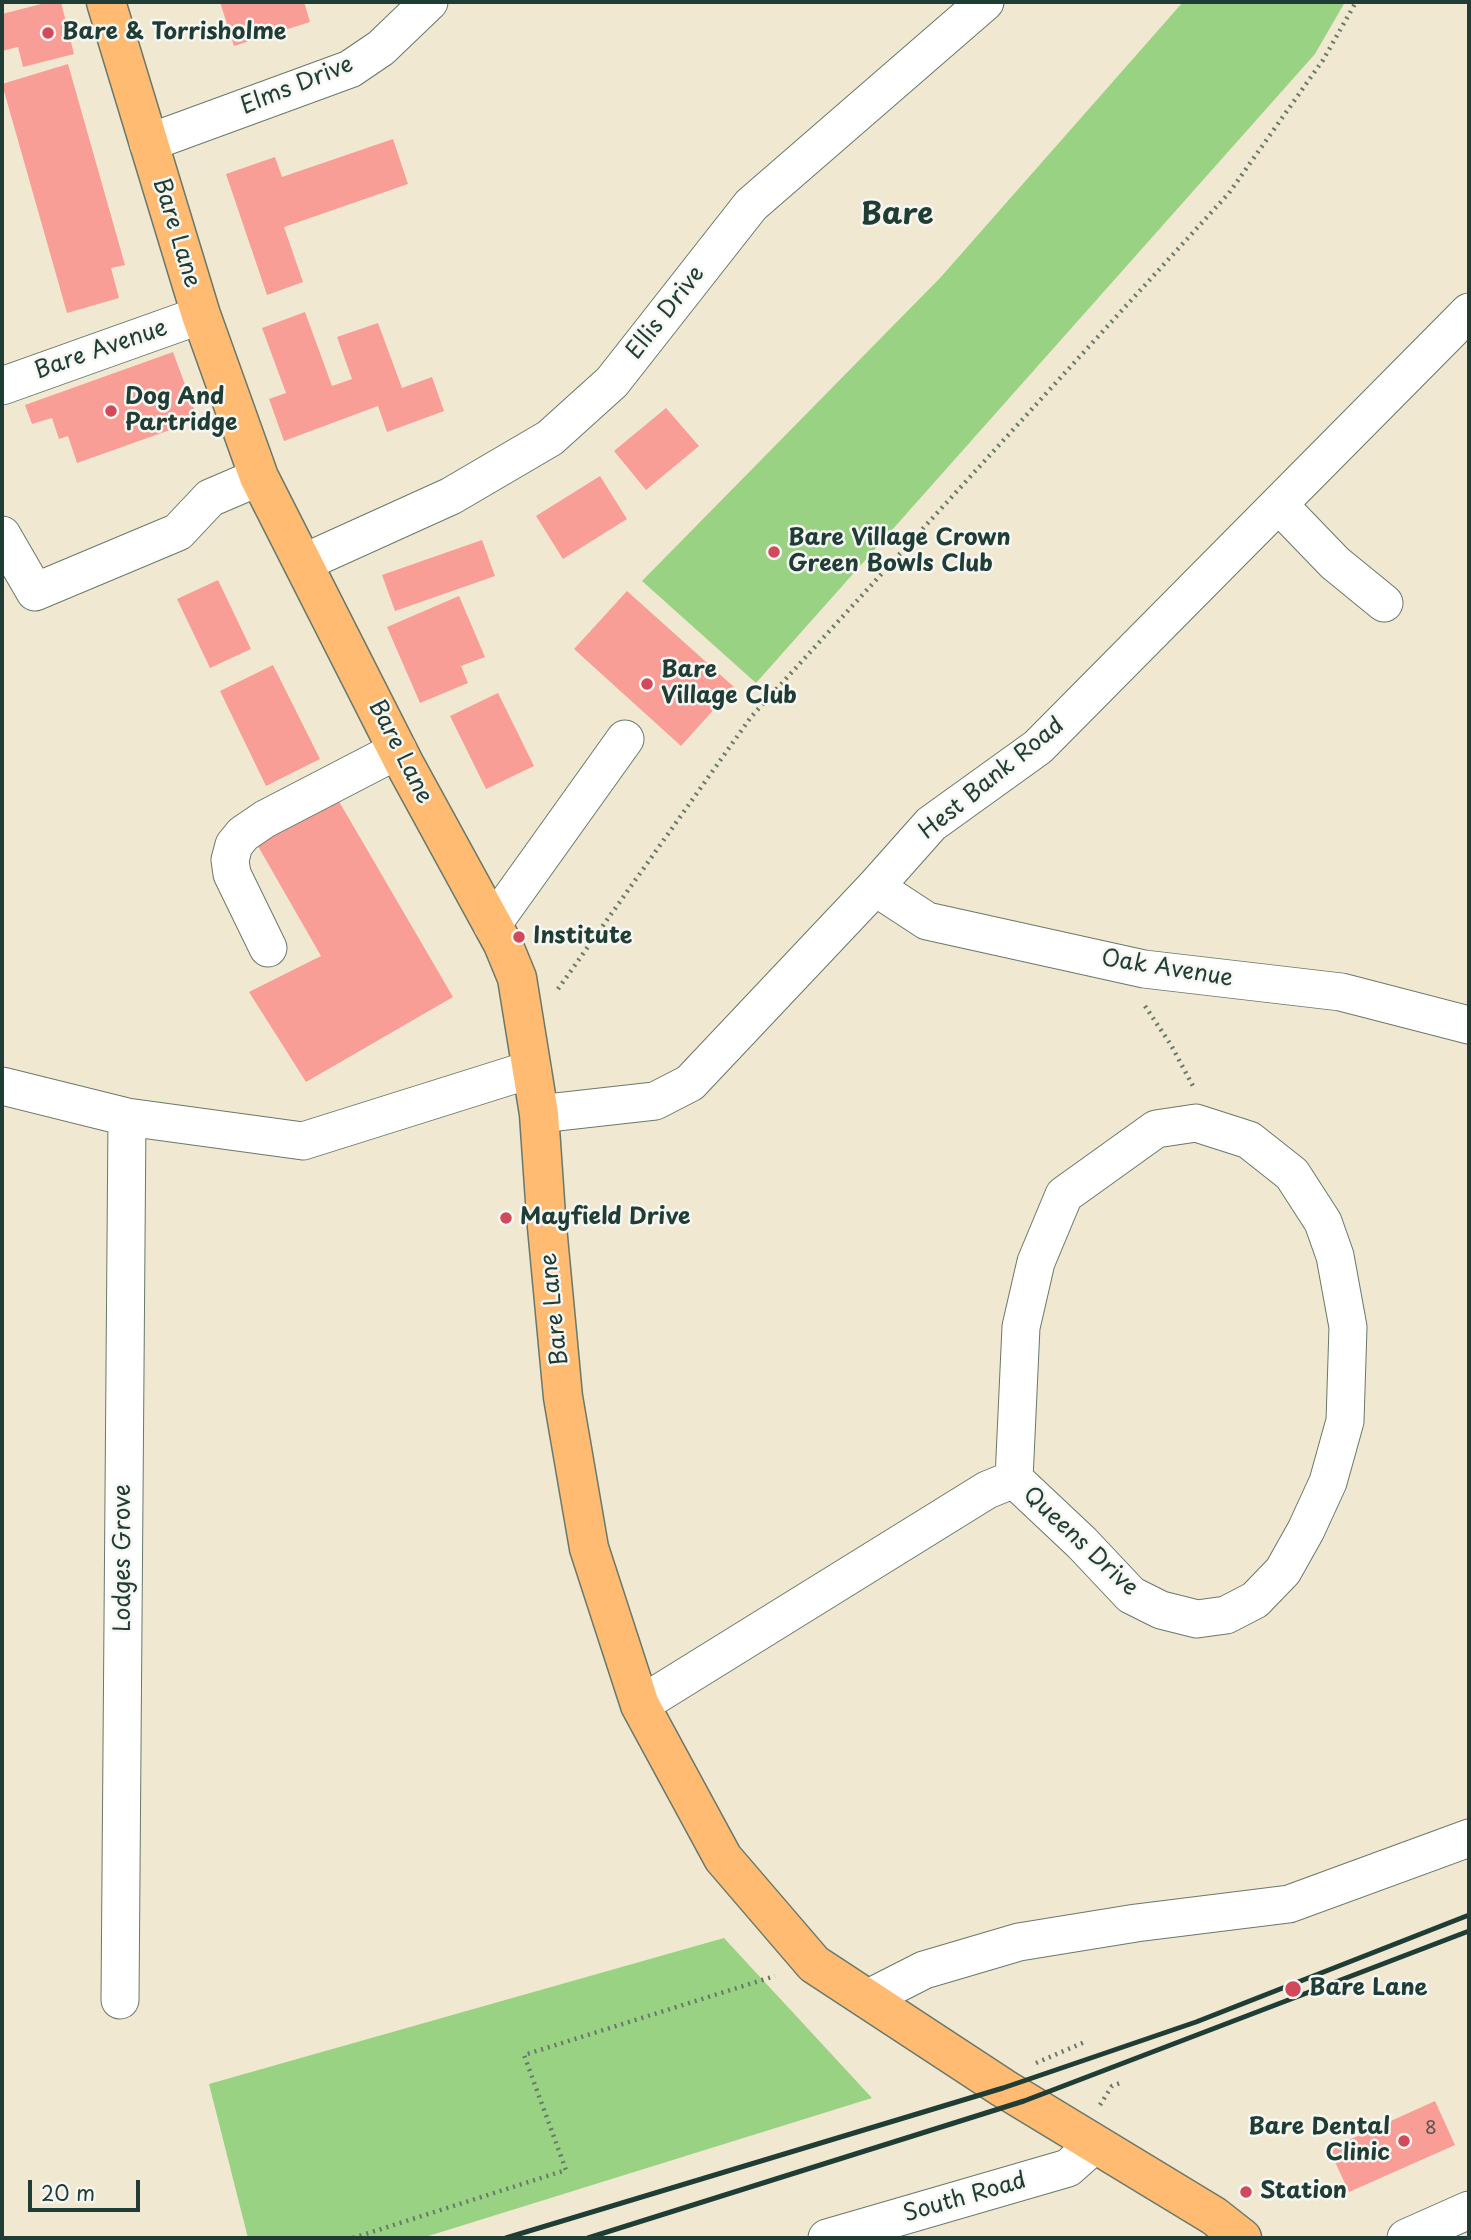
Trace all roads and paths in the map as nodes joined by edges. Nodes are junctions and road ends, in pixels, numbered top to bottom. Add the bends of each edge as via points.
1 (106, 2) edge
2 (429, 2) edge
3 (985, 2) edge
4 (1356, 2) edge
5 (148, 143) junction
6 (1469, 312) edge
7 (201, 315) junction
8 (2, 386) edge
9 (259, 477) junction
10 (1279, 505) junction
11 (2, 535) edge
12 (303, 564) junction
13 (1384, 603) dead end
14 (625, 739) dead end
15 (398, 750) junction
16 (874, 887) junction
17 (492, 925) junction
18 (268, 948) dead end
19 (1144, 970) junction
20 (1469, 1025) edge
21 (530, 1051) junction
22 (2, 1086) edge
23 (539, 1114) junction
24 (127, 1117) junction
25 (1195, 1123) junction
26 (1014, 1479) junction
27 (640, 1705) junction
28 (1469, 1838) edge
29 (814, 1964) junction
30 (867, 1999) junction
31 (120, 2000) dead end
32 (1087, 2041) dead end
33 (994, 2081) junction
34 (1095, 2144) junction
35 (1469, 2210) edge
36 (353, 2238) edge
37 (827, 2238) edge
38 (1242, 2238) edge
39 (1406, 2238) edge

1 - 5 main road, Bare Lane
2 - 5 street, Elms Drive via 381,48 350,69
3 - 12 street, Ellis Drive via 751,205 612,382 550,438 451,496
4 - 21 path via 1323,60 1229,193 751,717
5 - 7 main road, Bare Lane
6 - 10 street, Hest Bank Road
7 - 8 street, Bare Avenue
7 - 9 main road, Bare Lane
9 - 11 street via 210,498 178,532 35,592
9 - 12 main road, Bare Lane
10 - 13 street via 1335,563
10 - 16 street, Hest Bank Road via 1038,747 931,824
12 - 15 main road, Bare Lane
14 - 17 street
15 - 17 main road, Bare Lane
15 - 18 street via 265,819 234,845 232,874
16 - 19 street, Oak Avenue via 927,921
16 - 23 street, Hest Bank Road via 690,1083 656,1101
17 - 21 main road, Bare Lane via 517,978
19 - 20 street, Oak Avenue via 1341,992
19 - 25 path via 1139,998 1198,1096
21 - 23 main road, Bare Lane
21 - 24 street via 303,1141
22 - 24 street
23 - 27 main road, Bare Lane via 563,1397 577,1479 589,1548
24 - 31 street, Lodges Grove
25 - 26 street, Queens Drive via 1156,1129 1064,1195 1036,1262 1021,1326
25 - 26 street, Queens Drive via 1249,1140 1292,1174 1323,1222 1335,1256 1348,1327 1345,1422 1328,1482 1306,1530 1283,1570 1255,1600 1226,1615 1197,1619 1161,1610 1131,1595
26 - 27 street, Queens Drive via 987,1490
27 - 29 main road, Bare Lane via 723,1858
28 - 30 street via 1289,1904 1019,1942 924,1970
29 - 30 main road, Bare Lane
29 - 36 path via 524,2055 566,2170
30 - 33 main road, Bare Lane
32 - 33 path
33 - 34 main road, Bare Lane
34 - 37 street, South Road via 1068,2168
34 - 38 main road, Bare Lane
35 - 39 street

